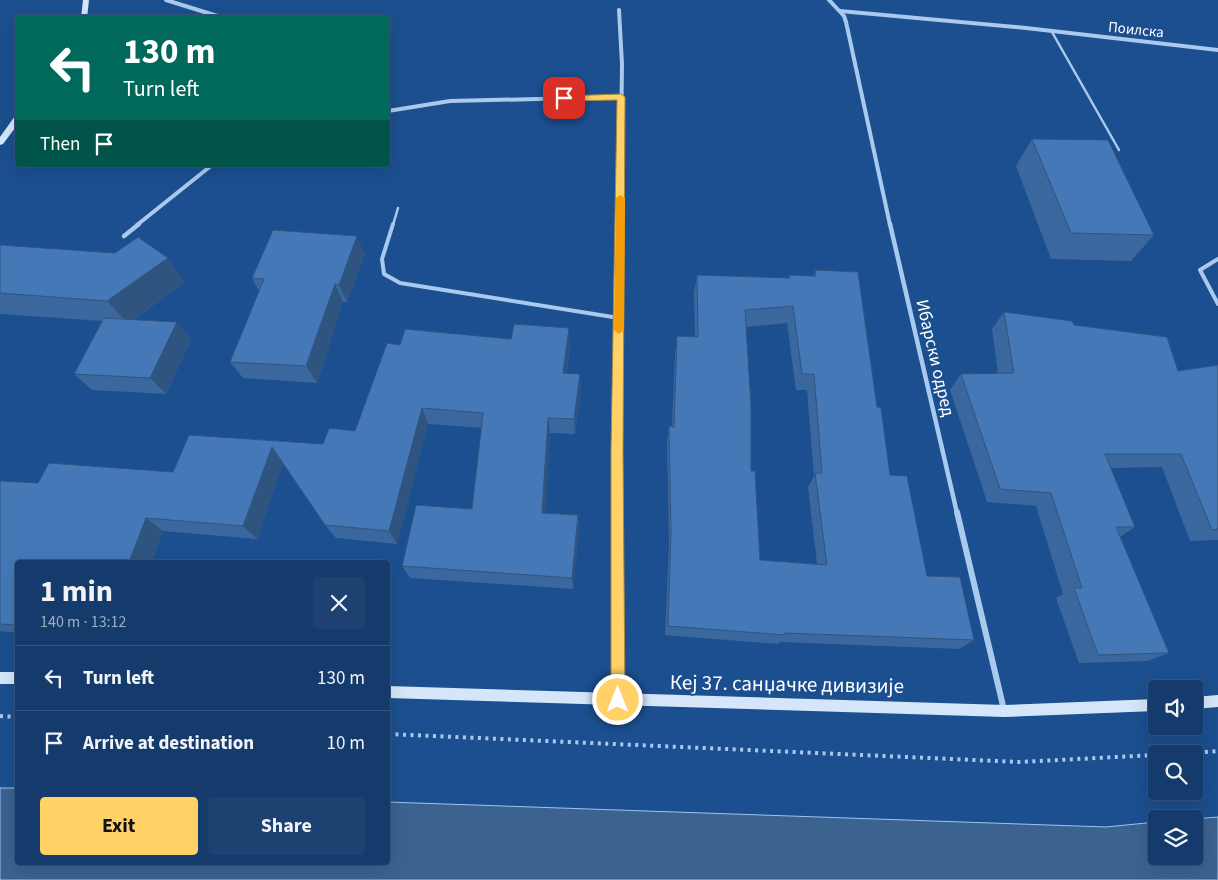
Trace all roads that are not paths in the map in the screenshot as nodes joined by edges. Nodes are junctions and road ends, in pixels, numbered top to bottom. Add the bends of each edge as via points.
1 (86, 0) edge
2 (166, 0) edge
3 (828, 0) edge
4 (619, 10) dead end
5 (840, 11) junction
6 (84, 15) edge
7 (214, 15) edge
8 (1052, 32) junction
9 (1218, 50) edge
10 (621, 97) junction
11 (390, 111) edge
12 (15, 122) edge
13 (0, 142) edge
14 (1118, 150) dead end
15 (210, 167) edge
16 (398, 208) dead end
17 (124, 236) dead end
18 (1218, 258) edge
19 (1218, 304) edge
20 (619, 318) junction
21 (0, 678) edge
22 (15, 678) edge
23 (390, 692) edge
24 (618, 700) junction
25 (1218, 701) edge
26 (1203, 702) edge
27 (1148, 705) edge
28 (1004, 711) junction

1 - 6 street
2 - 7 street
3 - 5 street
4 - 10 street via 622,27
5 - 8 street, Поилска
5 - 28 street, Ибарски одред via 847,27 897,257
8 - 9 street, Поилска
8 - 14 lane
10 - 11 street via 450,101
10 - 20 street
12 - 13 street
15 - 17 street
16 - 20 lane via 382,260 384,274 400,283
18 - 19 lane via 1200,270
20 - 24 street
21 - 22 street
23 - 24 street, Кеј 37. санџачке дивизије
24 - 28 street, Кеј 37. санџачке дивизије
25 - 26 street
27 - 28 street, Кеј 37. санџачке дивизије

